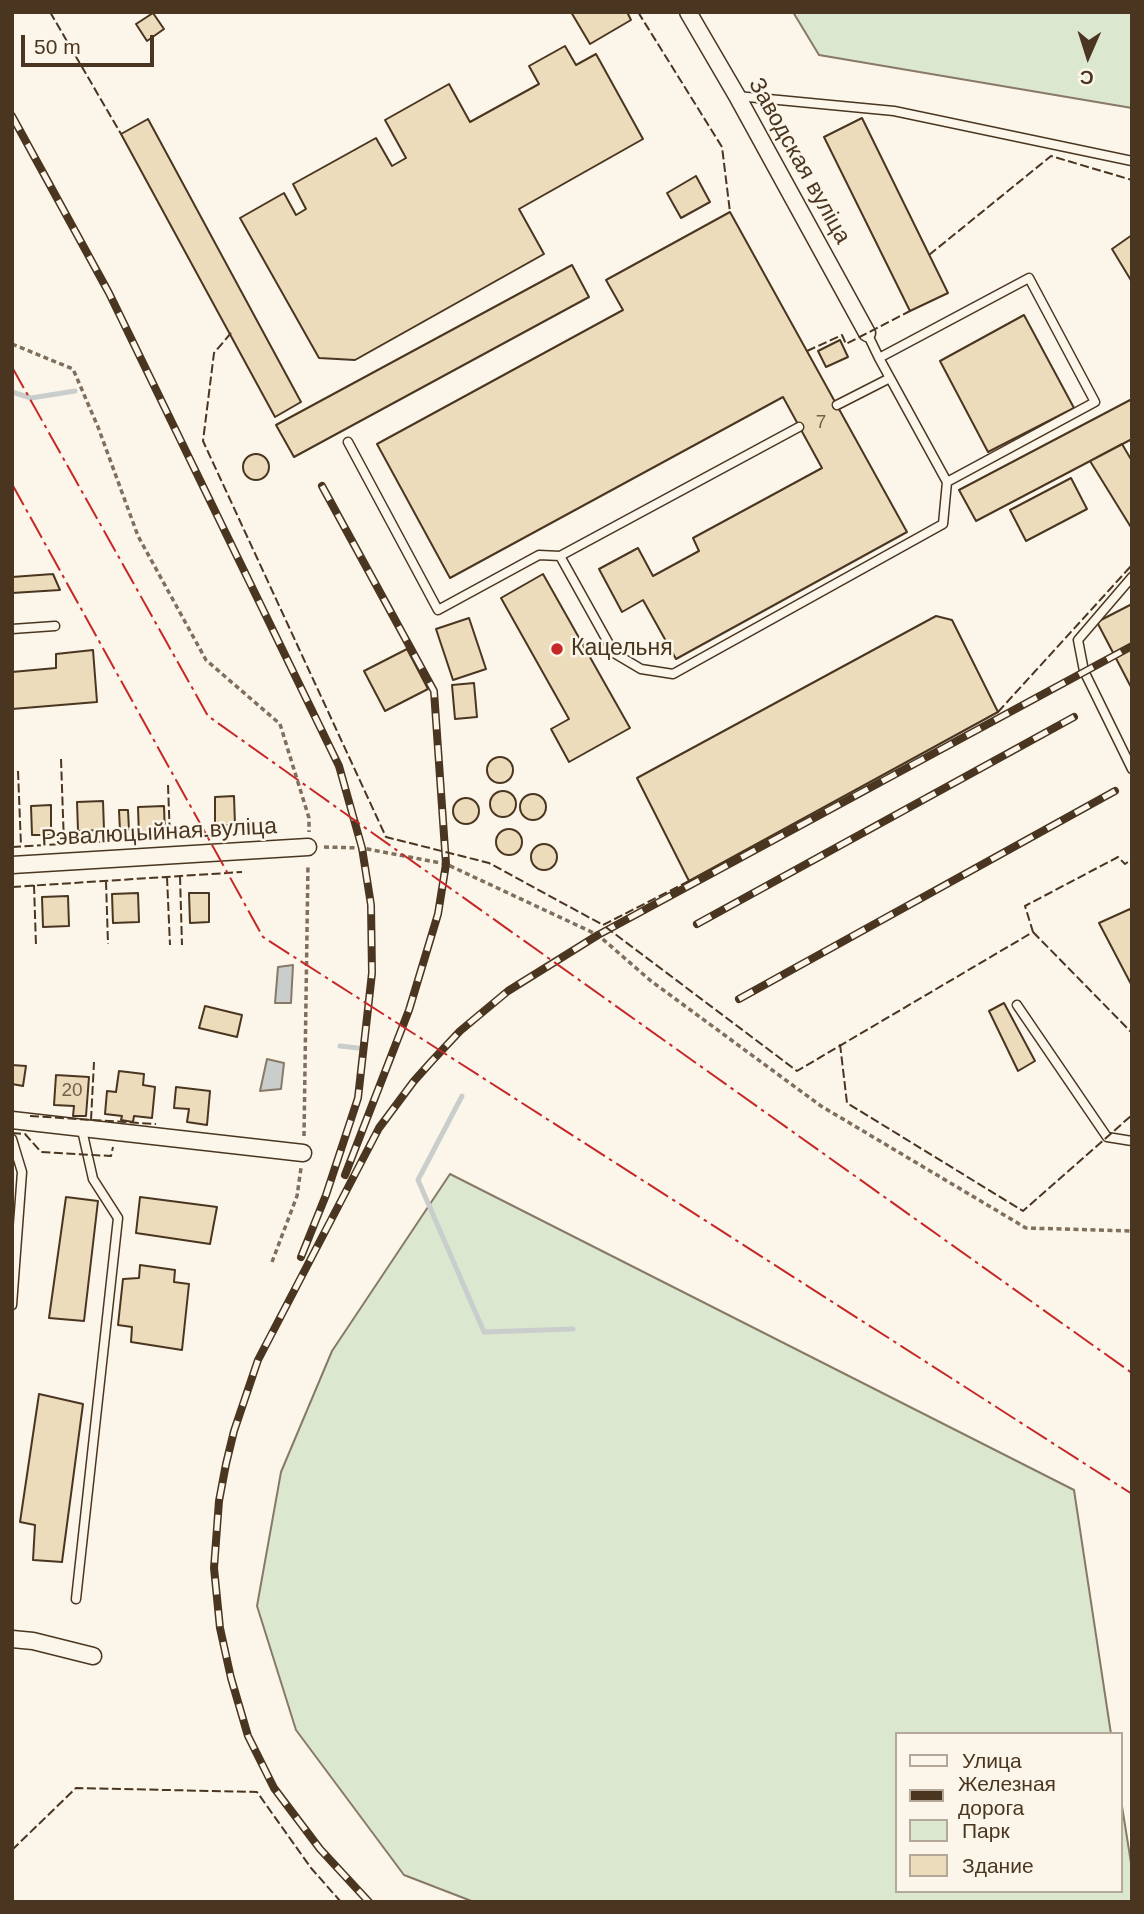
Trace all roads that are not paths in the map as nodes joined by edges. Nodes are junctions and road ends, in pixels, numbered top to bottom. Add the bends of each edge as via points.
1 (688, 12) edge
2 (737, 96) junction
3 (1132, 161) edge
4 (867, 333) joint
5 (879, 358) junction
6 (890, 378) junction
7 (837, 405) dead end
8 (799, 427) dead end
9 (348, 442) dead end
10 (947, 482) junction
11 (560, 556) junction
12 (1132, 577) edge
13 (55, 626) dead end
14 (12, 629) edge
15 (1132, 769) edge
16 (308, 847) road end
17 (12, 865) edge
18 (1017, 1004) dead end
19 (12, 1121) edge
20 (82, 1130) junction
21 (12, 1139) edge
22 (1132, 1141) edge
23 (303, 1153) road end
24 (12, 1306) edge
25 (76, 1599) dead end
26 (12, 1639) edge
27 (93, 1656) dead end

1 - 2 street, Заводская вуліца
2 - 3 lane via 894,111
2 - 4 street, Заводская вуліца
4 - 5 lane
5 - 6 lane
5 - 10 lane via 1029,278 1095,402
6 - 7 lane
6 - 10 lane
8 - 11 lane
9 - 11 lane via 438,610 539,555
10 - 11 lane via 943,524 673,674 641,669 614,653
12 - 15 lane via 1078,640 1084,671
13 - 14 lane
16 - 17 street, Рэвалюцыйная вуліца
18 - 22 lane via 1107,1137
19 - 20 street
20 - 23 street
20 - 25 lane via 93,1179 118,1218
21 - 24 lane via 22,1171
26 - 27 street

